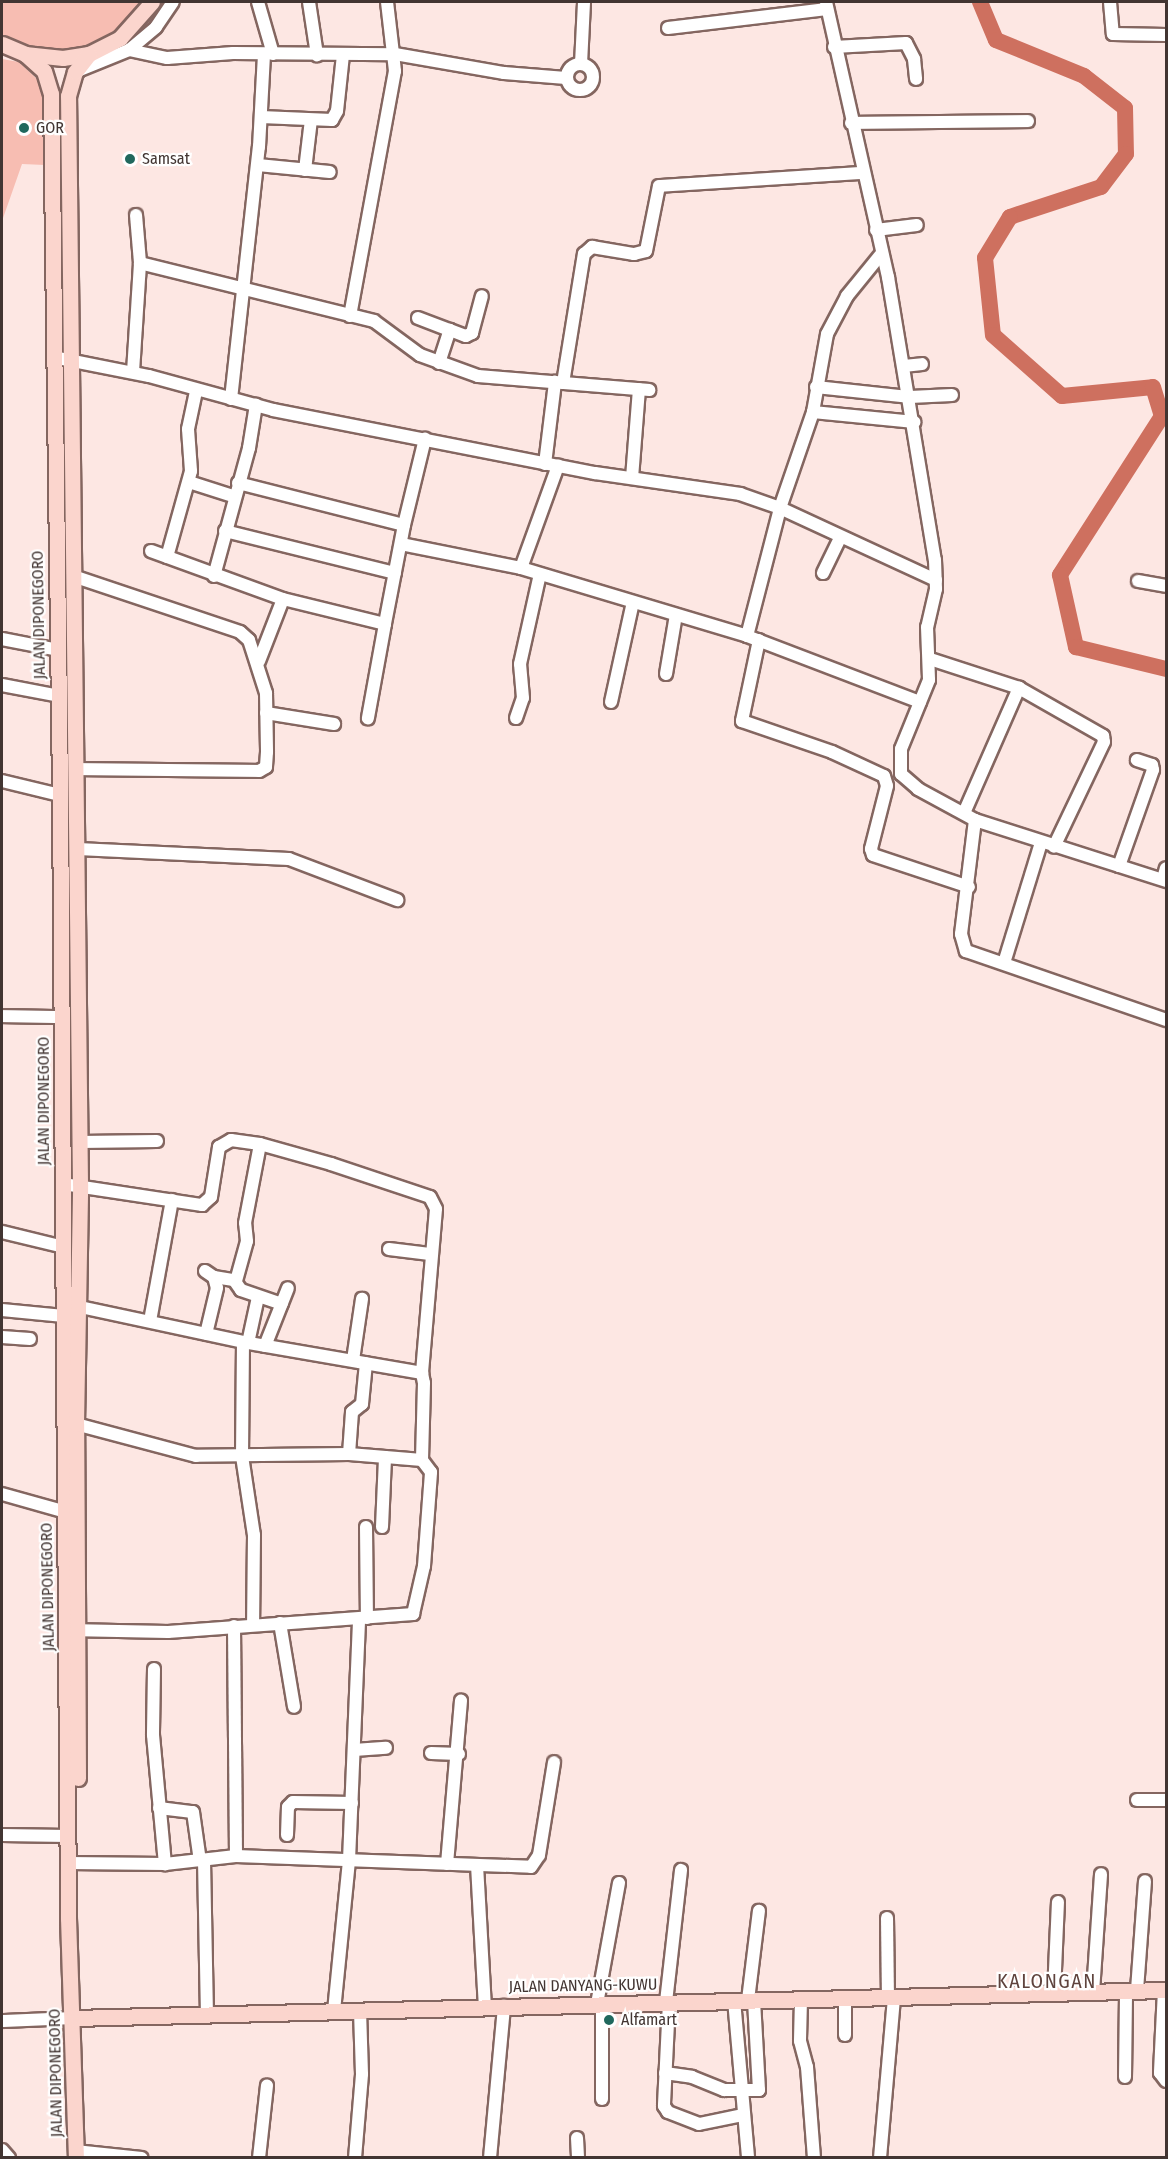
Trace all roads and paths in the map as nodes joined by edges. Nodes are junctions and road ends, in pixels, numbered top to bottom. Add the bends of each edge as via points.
1 (152, 2) edge
2 (173, 2) edge
3 (258, 2) edge
4 (309, 2) edge
5 (387, 2) edge
6 (584, 2) edge
7 (1110, 2) edge
8 (826, 5) edge
9 (668, 28) dead end
10 (1167, 34) edge
11 (2, 45) edge
12 (834, 47) junction
13 (129, 50) junction
14 (25, 54) junction
15 (89, 54) junction
16 (268, 54) junction
17 (395, 54) junction
18 (317, 55) junction
19 (343, 55) junction
20 (581, 63) junction
21 (75, 72) junction
22 (566, 78) junction
23 (916, 79) dead end
24 (261, 117) junction
25 (311, 120) junction
26 (1028, 121) dead end
27 (851, 123) junction
28 (258, 165) junction
29 (305, 170) junction
30 (330, 172) dead end
31 (862, 173) junction
32 (136, 215) dead end
33 (917, 225) dead end
34 (876, 230) junction
35 (882, 253) junction
36 (140, 263) junction
37 (244, 288) junction
38 (482, 296) dead end
39 (350, 316) junction
40 (418, 318) dead end
41 (450, 330) junction
42 (53, 357) junction
43 (69, 358) junction
44 (439, 363) junction
45 (922, 364) dead end
46 (904, 366) junction
47 (133, 372) junction
48 (559, 383) junction
49 (816, 387) junction
50 (196, 390) junction
51 (952, 395) dead end
52 (910, 397) junction
53 (231, 399) junction
54 (256, 405) junction
55 (813, 412) junction
56 (915, 422) junction
57 (425, 439) junction
58 (545, 464) junction
59 (558, 466) junction
60 (632, 478) junction
61 (189, 482) junction
62 (238, 483) junction
63 (233, 496) junction
64 (780, 508) junction
65 (404, 525) junction
66 (225, 531) junction
67 (840, 538) junction
68 (402, 544) junction
69 (151, 551) dead end
70 (167, 558) junction
71 (521, 568) junction
72 (395, 573) junction
73 (824, 573) dead end
74 (540, 574) junction
75 (73, 576) junction
76 (214, 576) junction
77 (936, 580) junction
78 (1138, 581) dead end
79 (1167, 586) edge
80 (283, 599) junction
81 (633, 602) junction
82 (676, 615) junction
83 (385, 624) junction
84 (753, 638) junction
85 (2, 639) edge
86 (58, 650) junction
87 (930, 659) junction
88 (259, 662) junction
89 (666, 674) dead end
90 (2, 685) edge
91 (1018, 688) junction
92 (59, 696) junction
93 (611, 702) dead end
94 (920, 702) junction
95 (266, 713) junction
96 (368, 718) dead end
97 (516, 718) dead end
98 (334, 724) dead end
99 (1137, 760) dead end
100 (76, 769) junction
101 (901, 774) junction
102 (887, 780) junction
103 (2, 781) edge
104 (60, 795) junction
105 (970, 816) junction
106 (1048, 845) junction
107 (78, 849) junction
108 (1119, 866) junction
109 (1165, 876) edge
110 (969, 887) junction
111 (397, 900) dead end
112 (1004, 963) junction
113 (2, 1016) edge
114 (62, 1017) junction
115 (1167, 1020) edge
116 (157, 1141) dead end
117 (80, 1142) junction
118 (260, 1144) junction
119 (63, 1184) junction
120 (80, 1184) junction
121 (172, 1200) junction
122 (2, 1232) edge
123 (64, 1247) junction
124 (389, 1249) dead end
125 (430, 1254) junction
126 (236, 1281) junction
127 (288, 1288) dead end
128 (258, 1297) junction
129 (362, 1299) dead end
130 (282, 1304) junction
131 (80, 1307) junction
132 (2, 1310) edge
133 (64, 1310) junction
134 (150, 1321) junction
135 (206, 1334) junction
136 (2, 1337) edge
137 (30, 1339) dead end
138 (245, 1343) junction
139 (265, 1346) junction
140 (353, 1360) junction
141 (366, 1363) junction
142 (422, 1373) junction
143 (76, 1424) junction
144 (349, 1454) junction
145 (242, 1456) junction
146 (385, 1457) junction
147 (422, 1460) junction
148 (2, 1494) edge
149 (71, 1513) junction
150 (366, 1527) dead end
151 (382, 1527) dead end
152 (363, 1618) junction
153 (280, 1623) junction
154 (253, 1624) junction
155 (234, 1626) junction
156 (73, 1630) junction
157 (154, 1669) dead end
158 (461, 1701) dead end
159 (294, 1707) dead end
160 (386, 1748) dead end
161 (354, 1750) junction
162 (430, 1753) dead end
163 (459, 1754) junction
164 (554, 1762) dead end
165 (1137, 1800) dead end
166 (1167, 1800) edge
167 (352, 1803) junction
168 (159, 1808) junction
169 (2, 1835) edge
170 (287, 1835) dead end
171 (68, 1836) junction
172 (236, 1857) junction
173 (349, 1860) junction
174 (202, 1861) junction
175 (72, 1863) junction
176 (165, 1864) junction
177 (447, 1864) junction
178 (477, 1865) junction
179 (681, 1870) dead end
180 (1101, 1874) dead end
181 (1145, 1881) dead end
182 (619, 1882) dead end
183 (1058, 1902) dead end
184 (759, 1911) dead end
185 (887, 1918) dead end
186 (1131, 1990) junction
187 (1165, 1990) edge
188 (1093, 1992) junction
189 (1054, 1993) junction
190 (845, 1999) junction
191 (891, 1999) junction
192 (745, 2000) junction
193 (801, 2000) junction
194 (668, 2002) junction
195 (599, 2004) junction
196 (504, 2006) junction
197 (485, 2008) junction
198 (334, 2011) junction
199 (360, 2011) junction
200 (207, 2014) junction
201 (77, 2017) junction
202 (2, 2020) edge
203 (845, 2035) dead end
204 (665, 2073) junction
205 (1125, 2077) dead end
206 (1167, 2081) edge
207 (267, 2085) dead end
208 (740, 2092) junction
209 (602, 2099) dead end
210 (742, 2115) junction
211 (577, 2138) dead end
212 (2, 2150) edge
213 (80, 2154) edge
214 (9, 2157) edge
215 (142, 2157) edge
216 (259, 2157) edge
217 (355, 2157) edge
218 (490, 2157) edge
219 (578, 2157) edge
220 (748, 2157) edge
221 (814, 2157) edge
222 (880, 2157) edge

1 - 15 main road via 120,38
2 - 13 street via 156,27
3 - 16 street
4 - 18 street
5 - 17 street
6 - 20 street
7 - 10 street via 1113,34
8 - 9 street
8 - 12 street
11 - 14 main road
12 - 23 street via 906,43 914,59
12 - 27 street
13 - 16 street via 167,58
13 - 21 street
14 - 15 main road via 63,58
14 - 42 main road, JALAN DIPONEGORO via 44,71 51,94
15 - 21 main road, JALAN DIPONEGORO
16 - 18 street
16 - 24 street
17 - 19 street
17 - 22 street via 504,73
17 - 39 street
18 - 19 street
19 - 25 street via 335,117 328,121
20 - 22 street via 570,68
20 - 22 street via 593,73 591,85 576,90
21 - 43 main road, JALAN DIPONEGORO via 68,96
24 - 25 street
24 - 28 street
25 - 29 street
26 - 27 street
27 - 31 street
28 - 29 street
28 - 37 street
29 - 30 street
31 - 34 street
31 - 48 street via 659,186 646,250 634,254 592,247 584,254
32 - 36 street
33 - 34 street
34 - 35 street
35 - 46 street
35 - 49 street via 834,318 822,352
36 - 37 street
36 - 47 street
37 - 39 street
37 - 53 street
38 - 41 street via 472,333 466,336
39 - 44 street via 382,324 410,349
40 - 41 street
41 - 44 street
42 - 43 street
42 - 86 main road, JALAN DIPONEGORO
43 - 47 street
43 - 75 main road, JALAN DIPONEGORO
44 - 48 street via 478,376
45 - 46 street
46 - 52 street
47 - 50 street
48 - 58 street
48 - 60 street via 644,390
49 - 52 street
49 - 55 street
50 - 53 street
50 - 61 street via 188,429
51 - 52 street
52 - 56 street
53 - 54 street
54 - 57 street
54 - 62 street
55 - 56 street
55 - 64 street
56 - 77 street
57 - 58 street
57 - 65 street
58 - 59 street
59 - 60 street
59 - 71 street
60 - 64 street via 740,494
61 - 63 street
61 - 70 street
62 - 63 street
62 - 65 street
63 - 66 street
64 - 67 street
64 - 84 street
65 - 68 street
66 - 72 street
66 - 76 street
67 - 73 street
67 - 77 street
68 - 71 street
68 - 72 street
69 - 70 street
70 - 76 street
71 - 74 street
72 - 83 street
74 - 81 street
74 - 97 street via 520,664 523,698
75 - 88 street via 240,632 254,648
75 - 100 main road, JALAN DIPONEGORO
76 - 80 street
77 - 87 street via 927,627
78 - 79 street
80 - 83 street
80 - 88 street
81 - 82 street
81 - 93 street
82 - 84 street
82 - 89 street
83 - 96 street
84 - 94 street
84 - 102 street via 742,721 832,752 877,771
85 - 86 street
86 - 92 main road, JALAN DIPONEGORO
87 - 91 street
87 - 94 street via 929,680
88 - 95 street
90 - 92 street
91 - 105 street
91 - 106 street via 1104,738
92 - 104 main road, JALAN DIPONEGORO
94 - 101 street via 898,759
95 - 98 street
95 - 100 street via 267,761 259,771
99 - 108 street via 1152,765 1153,770
100 - 107 main road, JALAN DIPONEGORO
101 - 102 street
101 - 105 street via 918,789
102 - 110 street via 871,849 873,855
103 - 104 street
104 - 114 main road, JALAN DIPONEGORO
105 - 106 street
105 - 110 street
106 - 108 street
106 - 112 street
107 - 111 street via 289,859
107 - 117 main road, JALAN DIPONEGORO
108 - 109 street
110 - 112 street via 962,943 973,955
112 - 115 street
113 - 114 street
114 - 119 main road, JALAN DIPONEGORO
116 - 117 street
117 - 120 main road, JALAN DIPONEGORO
118 - 121 street via 231,1140 219,1147 208,1203
118 - 125 street via 430,1197 436,1209
118 - 126 street via 245,1223 248,1241
119 - 120 street
119 - 123 main road, JALAN DIPONEGORO
120 - 121 street
120 - 131 main road, JALAN DIPONEGORO
121 - 134 street
122 - 123 street
123 - 133 main road, JALAN DIPONEGORO
124 - 125 street
125 - 142 street
126 - 128 street via 241,1290
126 - 135 street via 210,1274 217,1288
127 - 130 street
128 - 130 street
128 - 138 street
129 - 140 street
130 - 139 street
131 - 133 street
131 - 134 street
131 - 143 main road, JALAN DIPONEGORO
132 - 133 street
133 - 149 main road, JALAN DIPONEGORO
134 - 135 street
135 - 138 street
136 - 137 street
138 - 139 street
138 - 145 street
139 - 140 street
140 - 141 street
141 - 142 street
141 - 144 street via 362,1404 352,1412
142 - 147 street
143 - 145 street via 168,1451 196,1456
143 - 149 main road, JALAN DIPONEGORO
144 - 145 street
144 - 146 street
145 - 154 street via 254,1535
146 - 147 street
146 - 151 street
147 - 152 street via 431,1472 416,1610 413,1614
148 - 149 street
149 - 156 main road, JALAN DIPONEGORO
150 - 152 street
152 - 153 street
152 - 161 street
153 - 154 street
153 - 159 street
154 - 155 street
155 - 156 street via 168,1632
155 - 172 street
156 - 171 main road, JALAN DIPONEGORO
156 - 175 main road, JALAN DIPONEGORO
157 - 168 street via 153,1735
158 - 163 street
160 - 161 street
161 - 167 street
162 - 163 street
163 - 177 street
164 - 178 street via 537,1862 520,1868
165 - 166 street
167 - 170 street via 293,1802 288,1807
167 - 173 street
168 - 174 street via 193,1812
168 - 176 street
169 - 171 street
171 - 175 main road, JALAN DIPONEGORO
172 - 173 street
172 - 174 street
173 - 177 street
173 - 198 street
174 - 176 street
174 - 200 street
175 - 176 street
175 - 201 main road, JALAN DIPONEGORO
177 - 178 street
178 - 197 street
179 - 194 street
180 - 188 street
181 - 186 street
182 - 195 street
183 - 189 street
184 - 192 street
185 - 191 street
186 - 187 main road, JALAN DANYANG-KUWU
186 - 188 main road, JALAN DANYANG-KUWU
186 - 205 street
187 - 206 street via 1160,2073
188 - 189 main road, JALAN DANYANG-KUWU
189 - 191 main road, JALAN DANYANG-KUWU
190 - 191 main road, JALAN DANYANG-KUWU
190 - 193 main road, JALAN DANYANG-KUWU
190 - 203 street
191 - 222 street
192 - 193 main road, JALAN DANYANG-KUWU
192 - 194 main road, JALAN DANYANG-KUWU
192 - 208 street
192 - 208 street via 759,2090
193 - 221 street via 800,2041 807,2067
194 - 195 main road, JALAN DANYANG-KUWU
194 - 204 street
195 - 196 main road, JALAN DANYANG-KUWU
195 - 209 street
196 - 197 main road, JALAN DANYANG-KUWU
196 - 218 street
197 - 199 main road, JALAN DANYANG-KUWU
198 - 199 main road, JALAN DANYANG-KUWU
198 - 200 main road, JALAN DANYANG-KUWU
199 - 217 street via 362,2074
200 - 201 main road, JALAN DANYANG-KUWU
201 - 202 street, JALAN DANYANG-KUWU
201 - 213 main road, JALAN DIPONEGORO
204 - 208 street
204 - 210 street via 664,2106 678,2119 699,2124
207 - 216 street
208 - 210 street
210 - 220 street
211 - 219 street
212 - 214 street
213 - 215 street

